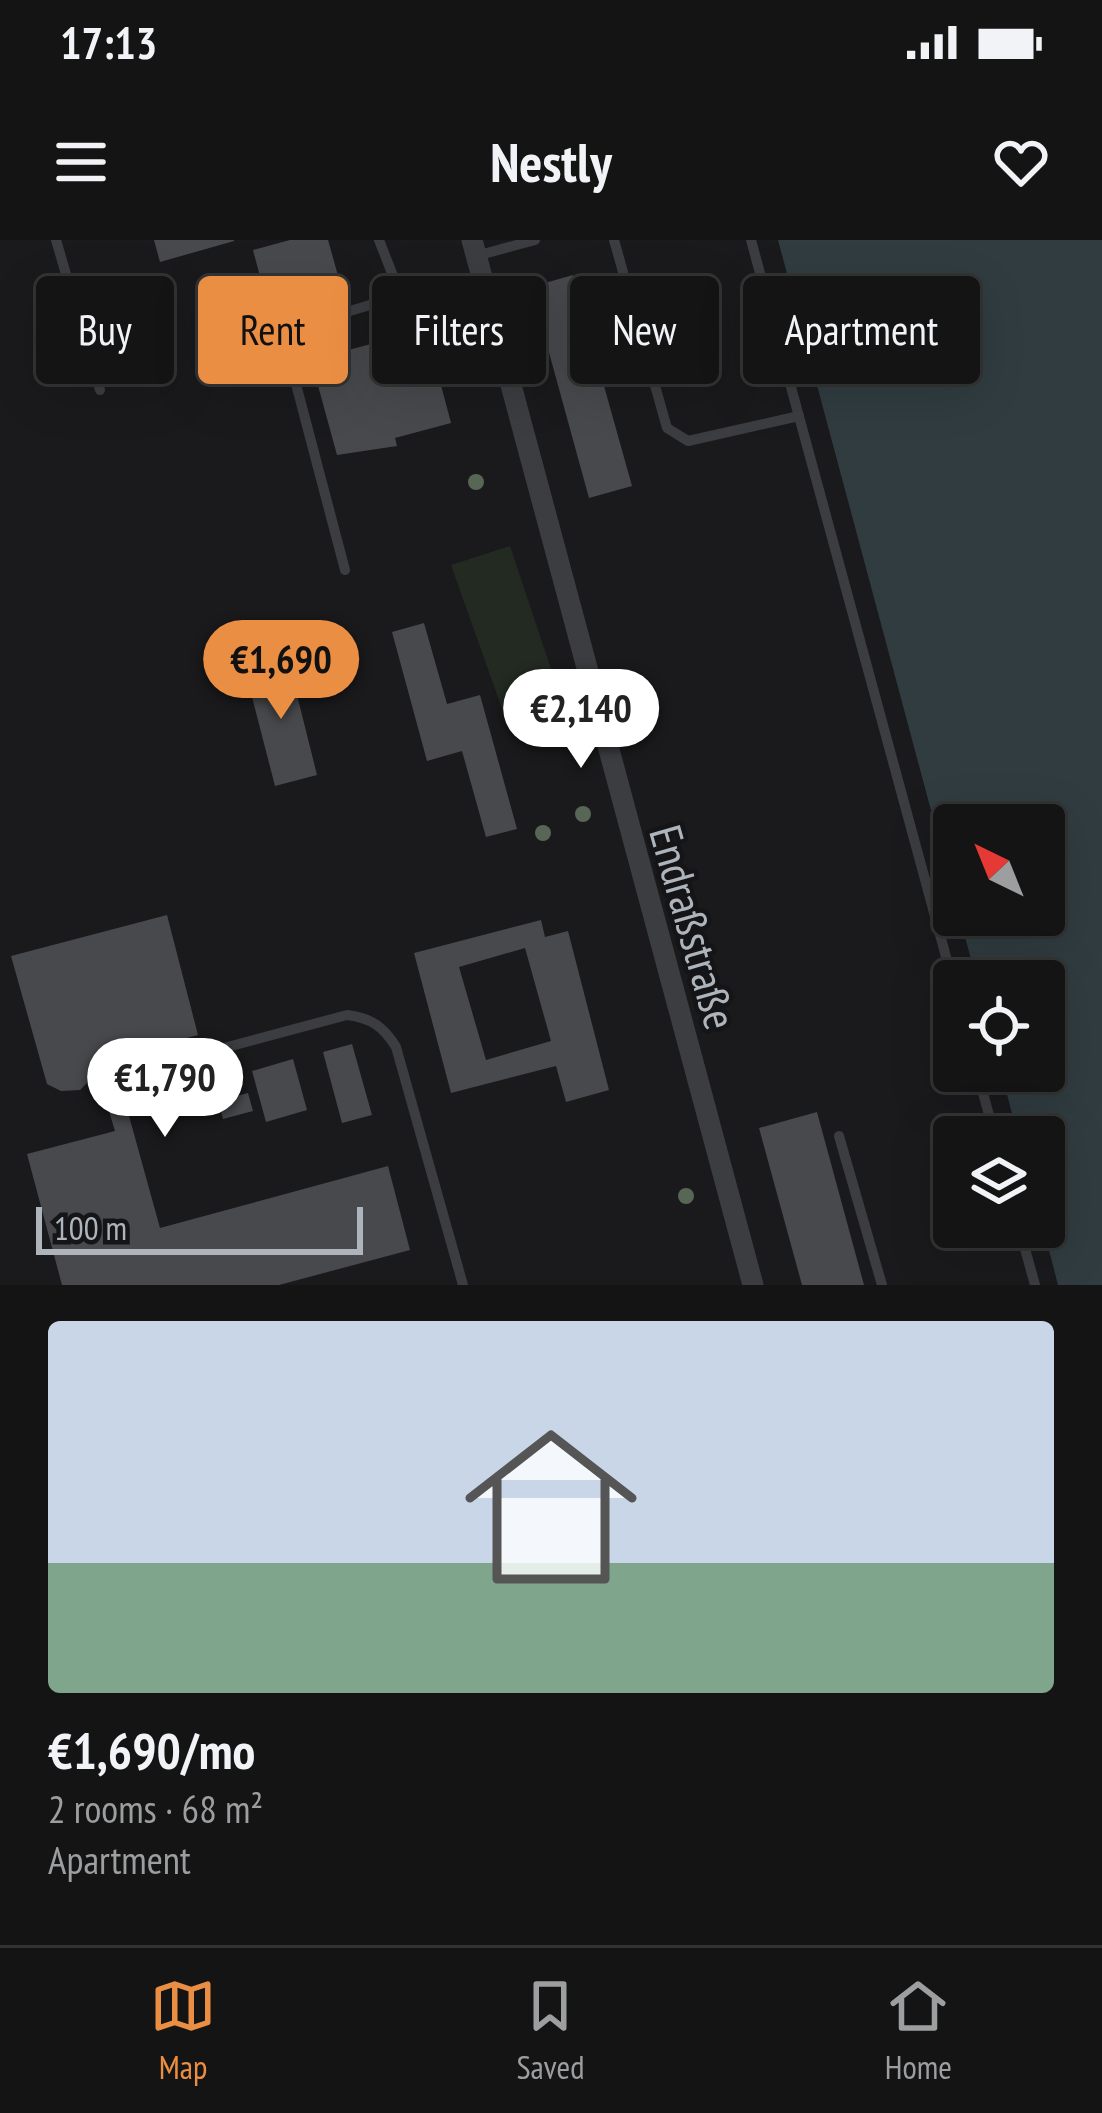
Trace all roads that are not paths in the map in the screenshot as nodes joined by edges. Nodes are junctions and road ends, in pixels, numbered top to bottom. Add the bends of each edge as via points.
1 (56, 240) edge
2 (379, 240) edge
3 (535, 240) edge
4 (614, 240) edge
5 (752, 240) edge
6 (474, 248) edge
7 (390, 276) edge
8 (372, 304) edge
9 (510, 384) edge
10 (100, 390) dead end
11 (799, 416) junction
12 (345, 569) dead end
13 (947, 960) edge
14 (123, 1075) dead end
15 (839, 1136) dead end
16 (1025, 1248) edge
17 (463, 1285) edge
18 (753, 1285) edge
19 (881, 1285) edge
20 (1035, 1285) edge

1 - 10 lane
2 - 7 lane
3 - 6 lane
4 - 11 lane via 667,428 688,441
5 - 11 lane
8 - 12 lane via 296,327 287,350
9 - 18 street, Endraßstraße
11 - 13 lane
14 - 17 lane via 346,1015 367,1017 396,1047
15 - 19 lane
16 - 20 lane

